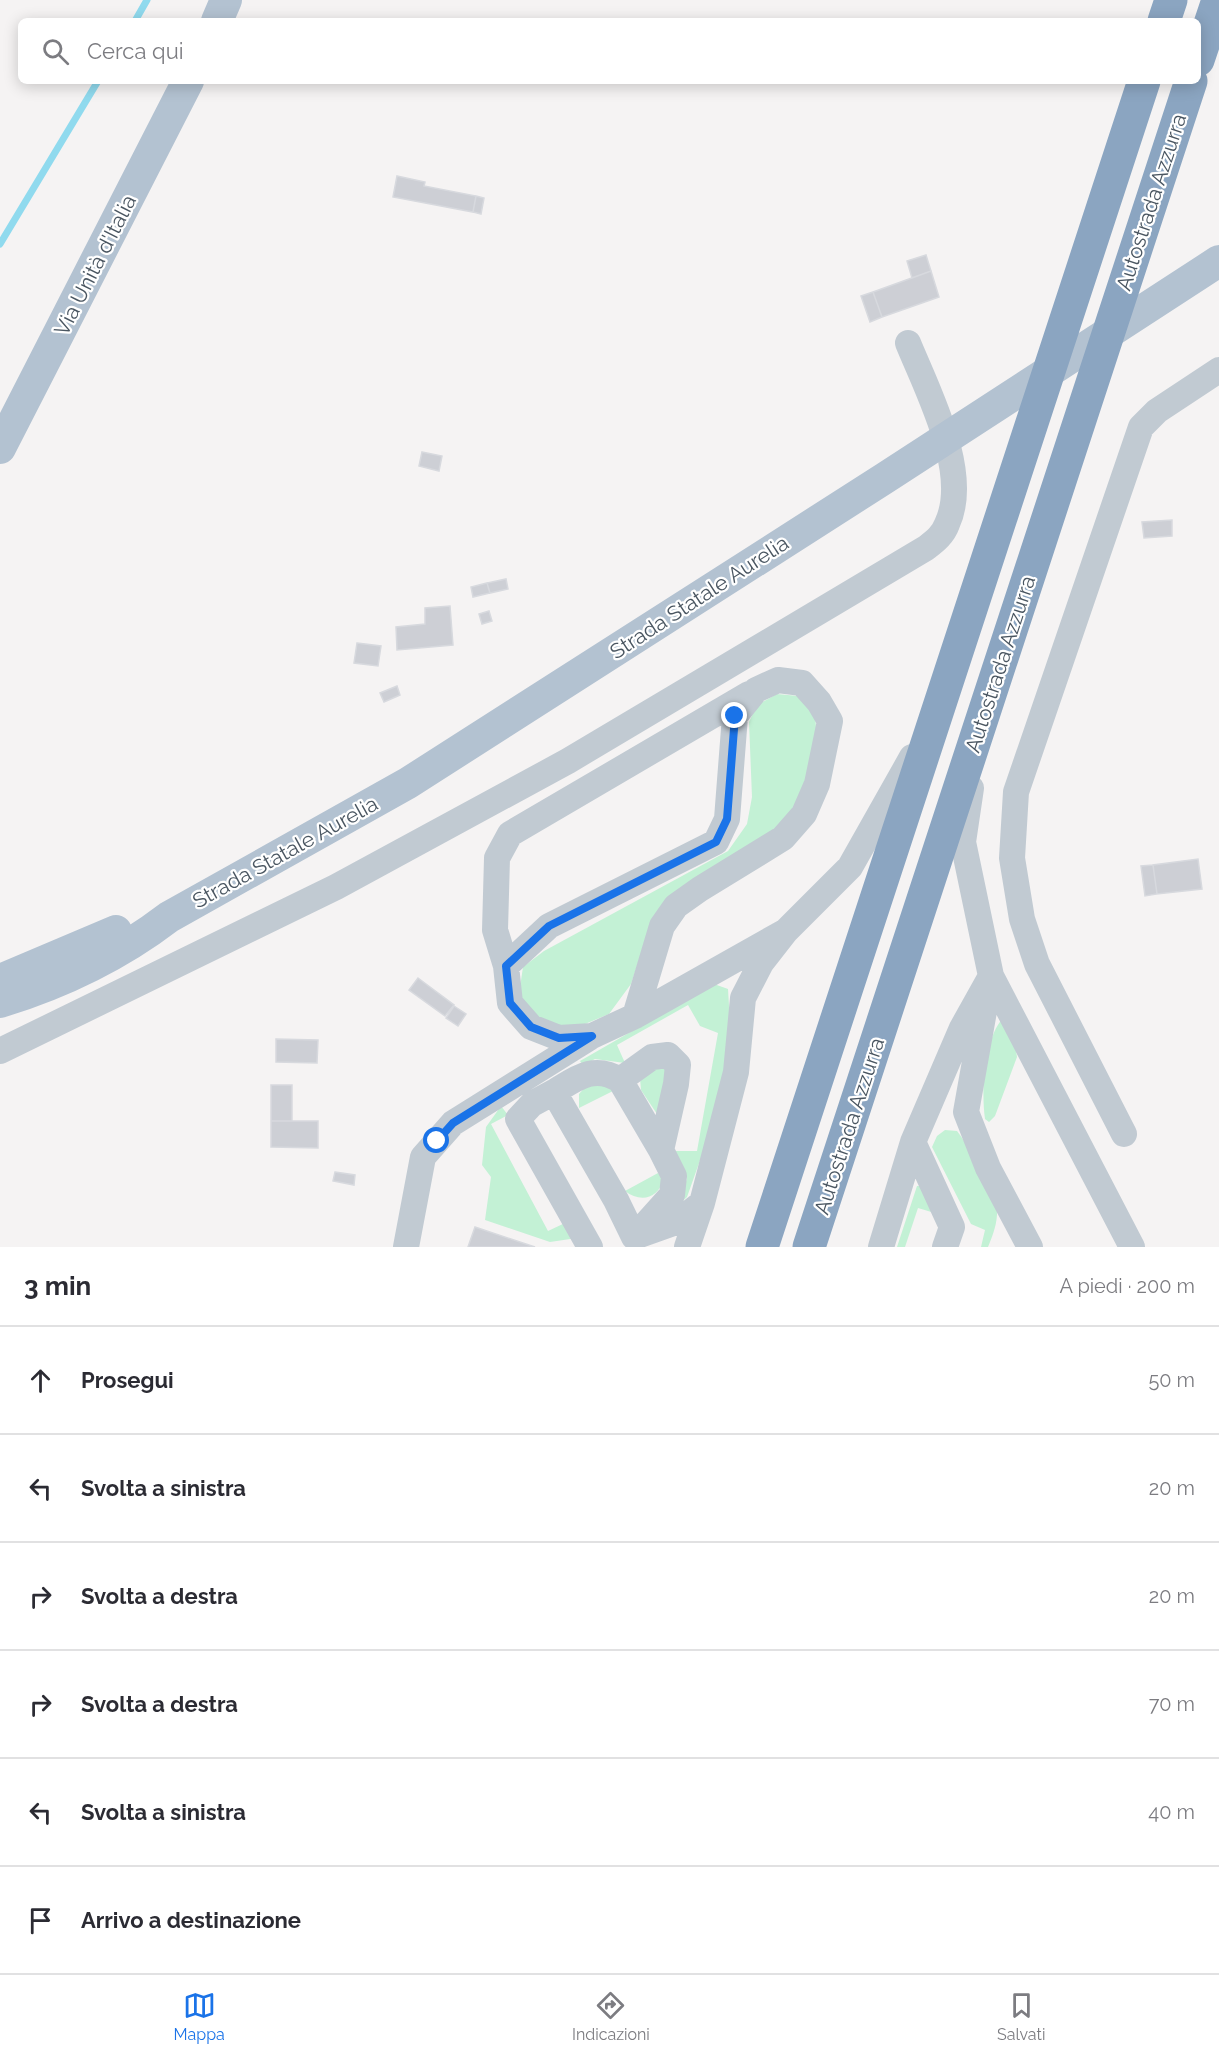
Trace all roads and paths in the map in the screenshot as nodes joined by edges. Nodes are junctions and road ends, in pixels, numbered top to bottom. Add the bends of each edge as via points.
1 (226, 0) edge
2 (1171, 0) edge
3 (1218, 0) edge
4 (218, 18) edge
5 (1165, 18) edge
6 (1201, 51) edge
7 (186, 84) edge
8 (1143, 84) edge
9 (1190, 84) edge
10 (1219, 261) edge
11 (908, 343) dead end
12 (1219, 370) edge
13 (0, 448) edge
14 (756, 690) junction
15 (982, 718) junction
16 (933, 720) junction
17 (169, 916) junction
18 (786, 931) junction
19 (506, 966) junction
20 (991, 976) junction
21 (0, 980) edge
22 (0, 1002) edge
23 (635, 1016) junction
24 (592, 1036) junction
25 (0, 1051) edge
26 (620, 1080) junction
27 (554, 1092) junction
28 (1124, 1134) dead end
29 (913, 1142) junction
30 (661, 1150) junction
31 (702, 1203) junction
32 (629, 1242) edge
33 (406, 1247) edge
34 (590, 1247) edge
35 (687, 1247) edge
36 (762, 1247) edge
37 (809, 1247) edge
38 (881, 1247) edge
39 (945, 1247) edge
40 (1030, 1247) edge
41 (1132, 1247) edge

1 - 4 main road
2 - 5 highway
3 - 6 highway
7 - 13 main road, Via Unità d'Italia
8 - 16 highway, Autostrada Azzurra
9 - 15 highway, Autostrada Azzurra
10 - 17 main road, Strada Statale Aurelia via 408,783
11 - 25 lane via 941,425 954,477 947,526 933,543 568,761 336,887
12 - 28 lane via 1157,411 1141,427 1016,792 1012,858 1022,919 1037,964
14 - 19 lane via 735,716 727,819 716,842 549,926
14 - 19 lane via 510,834 497,858 495,930
14 - 23 lane via 778,680 802,683 819,702 830,721 817,784 804,814 783,838 676,906 662,926
15 - 20 lane via 963,842
15 - 37 highway, Autostrada Azzurra
16 - 18 lane via 850,867
16 - 36 highway, Autostrada Azzurra
17 - 21 main road, Strada Statale Aurelia via 130,926
17 - 22 main road, Strada Statale Aurelia via 142,938 94,966
18 - 23 lane
18 - 31 lane via 761,963 743,998 736,1072
19 - 24 lane via 510,1003 531,1027 559,1038
20 - 29 lane via 962,1029
20 - 40 lane via 966,1112 988,1168
20 - 41 lane
23 - 24 lane
24 - 33 lane via 453,1123 423,1157
26 - 27 lane via 609,1073 587,1073
26 - 30 lane
26 - 30 lane via 652,1057 668,1055 678,1065
27 - 32 lane via 616,1200
27 - 34 lane via 532,1104 518,1119
29 - 38 lane
29 - 39 lane via 952,1227
30 - 32 lane via 674,1176 672,1196
31 - 32 lane via 679,1221
31 - 35 lane

